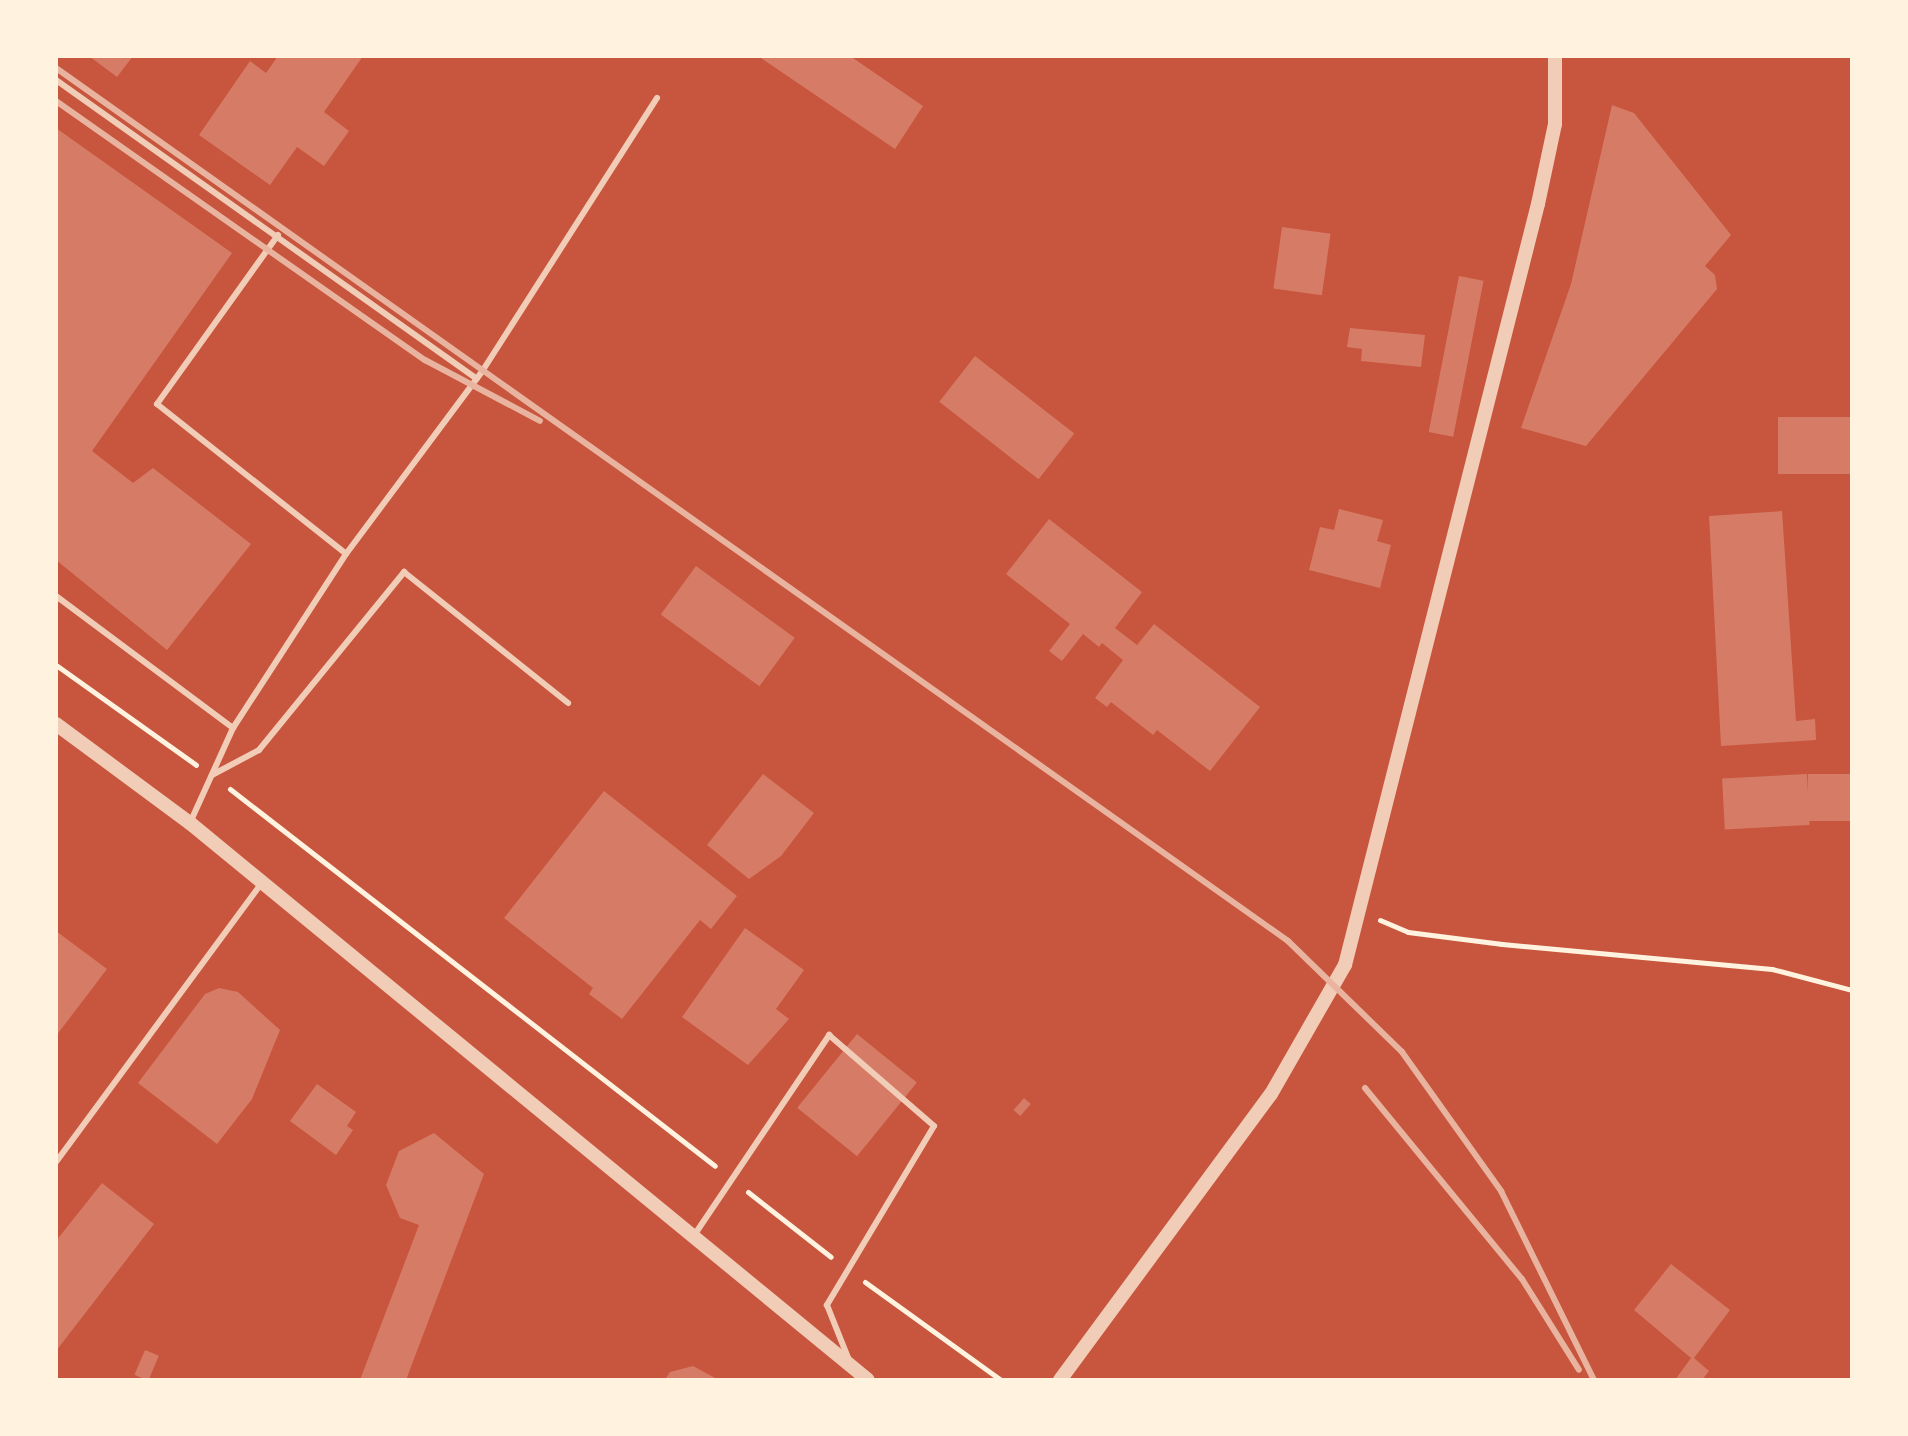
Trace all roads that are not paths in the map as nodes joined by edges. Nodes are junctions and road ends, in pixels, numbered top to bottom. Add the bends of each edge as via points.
1 (1555, 56) edge
2 (56, 80) edge
3 (657, 98) dead end
4 (278, 235) junction
5 (477, 379) junction
6 (346, 554) junction
7 (56, 596) edge
8 (568, 703) dead end
9 (56, 724) edge
10 (233, 728) junction
11 (212, 775) junction
12 (190, 823) junction
13 (261, 884) junction
14 (56, 1162) edge
15 (693, 1238) junction
16 (850, 1363) junction
17 (868, 1380) edge
18 (1060, 1380) edge

1 - 18 street via 1555,124 1538,204 1362,912 1337,983 1271,1094
2 - 4 lane
3 - 5 lane
4 - 5 lane
4 - 6 lane via 157,404
5 - 6 lane
6 - 10 lane
7 - 10 lane
8 - 11 lane via 404,572 259,750
9 - 12 street
10 - 11 lane
11 - 12 lane
12 - 13 street
13 - 14 lane
13 - 15 street
15 - 16 street
15 - 16 lane via 829,1035 934,1126 827,1305
16 - 17 street

